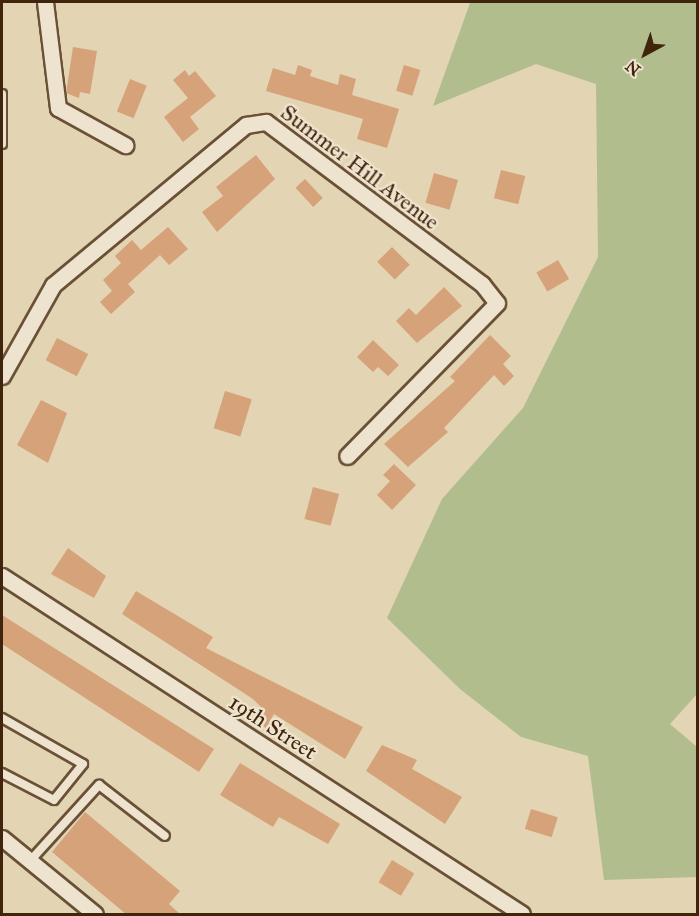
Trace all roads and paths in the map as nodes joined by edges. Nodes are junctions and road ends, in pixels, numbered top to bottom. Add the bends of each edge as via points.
1 (45, 2) edge
2 (2, 94) edge
3 (2, 144) edge
4 (125, 146) dead end
5 (2, 376) edge
6 (346, 456) dead end
7 (2, 576) edge
8 (2, 718) edge
9 (2, 772) edge
10 (165, 836) dead end
11 (2, 838) edge
12 (30, 861) junction
13 (95, 915) edge
14 (522, 915) edge

1 - 4 street via 58,108
2 - 3 lane
5 - 6 street, Summer Hill Avenue via 53,285 246,125 266,122 482,284 497,303
7 - 14 street, 19th Street
8 - 9 lane via 83,764 54,800
10 - 12 lane via 99,785
11 - 12 street
12 - 13 street

